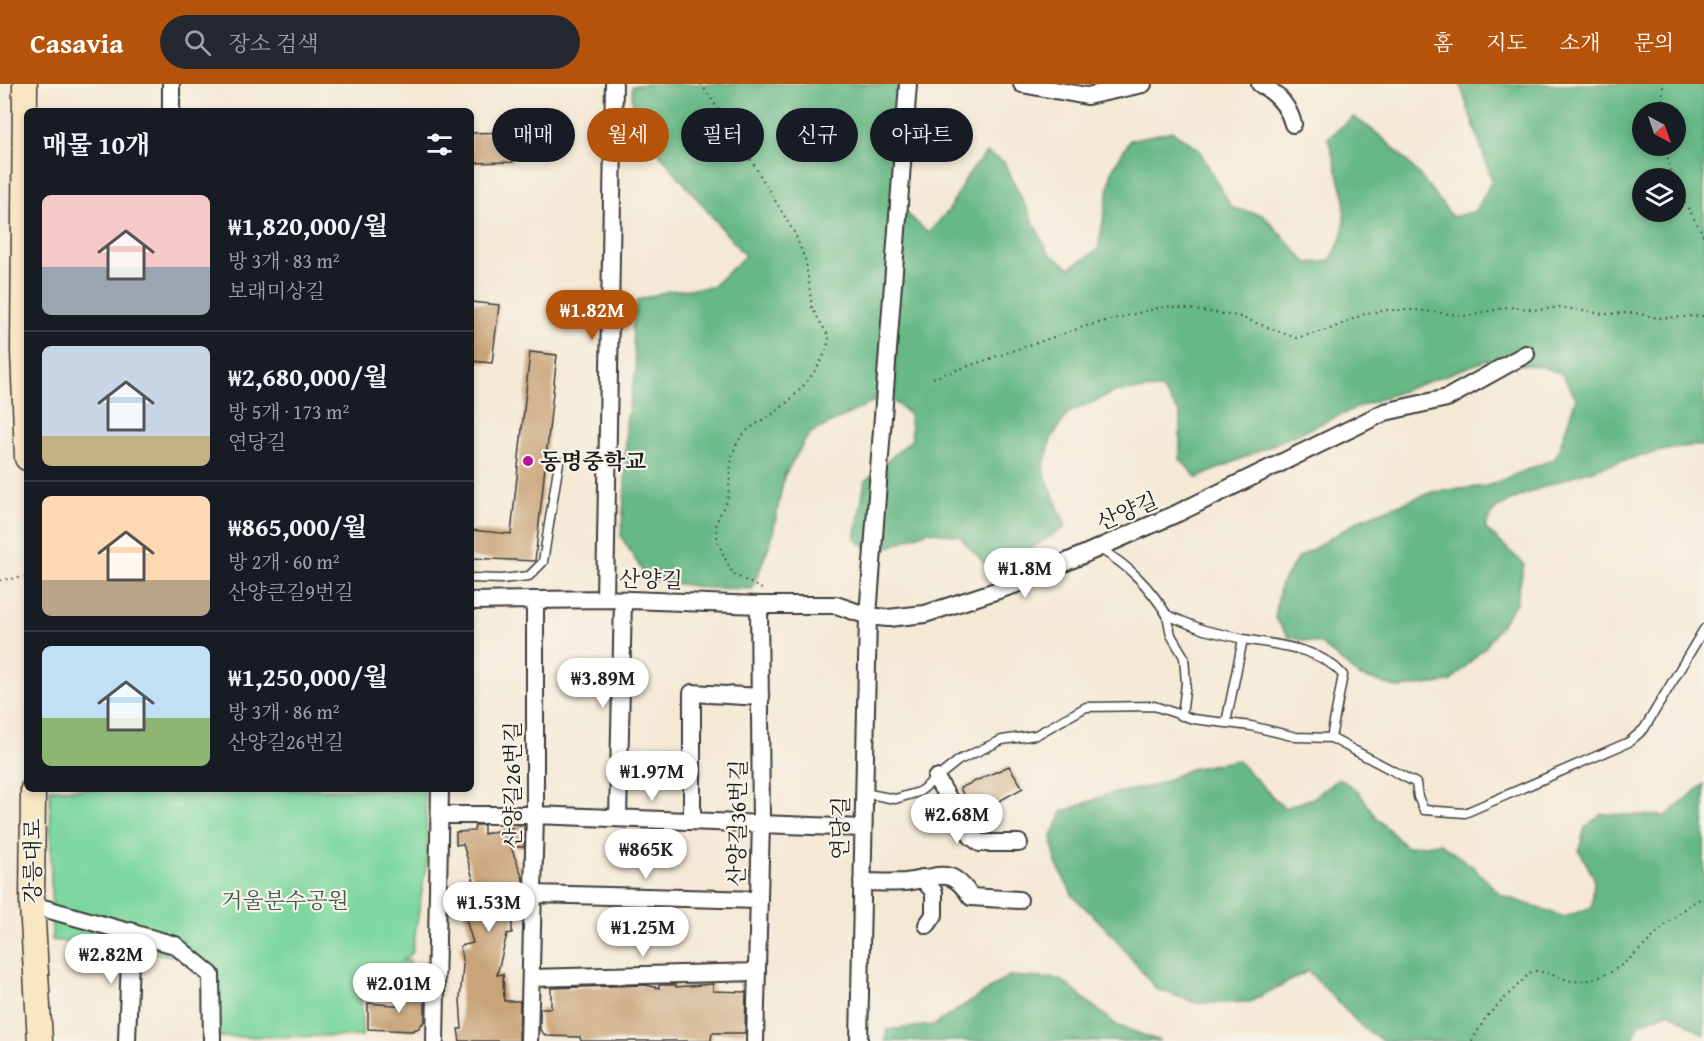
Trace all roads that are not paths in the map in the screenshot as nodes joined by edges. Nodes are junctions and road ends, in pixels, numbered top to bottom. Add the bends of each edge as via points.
1 (25, 84) edge
2 (171, 84) edge
3 (614, 84) edge
4 (908, 84) edge
5 (1022, 84) edge
6 (1143, 84) edge
7 (1260, 84) edge
8 (25, 108) edge
9 (171, 108) edge
10 (1293, 123) dead end
11 (1526, 354) dead end
12 (559, 462) dead end
13 (1098, 547) junction
14 (474, 578) edge
15 (605, 599) junction
16 (536, 600) junction
17 (474, 601) edge
18 (623, 601) junction
19 (759, 605) junction
20 (1167, 615) junction
21 (868, 616) junction
22 (1704, 629) edge
23 (1243, 639) junction
24 (760, 697) junction
25 (1182, 716) junction
26 (1226, 723) junction
27 (1331, 738) junction
28 (936, 778) junction
29 (33, 792) edge
30 (440, 792) edge
31 (864, 793) junction
32 (441, 815) junction
33 (536, 815) junction
34 (618, 818) junction
35 (692, 821) junction
36 (761, 824) junction
37 (863, 828) junction
38 (1019, 843) dead end
39 (922, 878) junction
40 (862, 882) junction
41 (533, 894) junction
42 (759, 900) junction
43 (1019, 900) dead end
44 (32, 905) junction
45 (927, 925) dead end
46 (131, 931) junction
47 (757, 972) junction
48 (531, 978) junction
49 (40, 1041) edge
50 (127, 1041) edge
51 (212, 1041) edge
52 (435, 1041) edge
53 (529, 1041) edge
54 (755, 1041) edge
55 (859, 1041) edge

1 - 8 street
2 - 9 street
3 - 15 street
4 - 21 street, 연당길
5 - 6 street via 1087,96
7 - 10 street via 1273,91 1290,110
11 - 13 street, 산양길 via 1447,398 1385,412 1199,503
12 - 14 lane via 543,562 529,576
13 - 20 lane via 1150,587
13 - 21 street, 산양길 via 1014,585 925,614
15 - 16 street, 산양길
15 - 18 street, 산양길
16 - 17 street, 산양길
16 - 33 street, 산양길26번길
18 - 19 street, 산양길
18 - 34 street
19 - 21 street, 산양길 via 836,605
19 - 24 street, 산양길36번길
20 - 23 lane via 1204,630
20 - 25 lane via 1171,635 1184,657
21 - 31 street, 연당길
22 - 27 lane via 1644,729 1629,742 1465,813 1424,810 1416,783
23 - 26 lane
23 - 27 lane via 1306,651 1333,663 1343,675
24 - 35 street via 692,693
24 - 36 street, 산양길36번길
25 - 26 lane
25 - 28 lane via 1154,706 1086,707 1036,735 1002,740 958,760
26 - 27 lane via 1296,737
28 - 31 lane via 919,792 895,799
28 - 38 street via 972,837 980,843
29 - 44 street, 강릉대로
30 - 32 street
31 - 37 street, 연당길
32 - 33 street
32 - 52 street
33 - 34 street
33 - 41 street, 산양길26번길
34 - 35 street
35 - 36 street
36 - 37 street
36 - 42 street, 산양길36번길
37 - 40 street, 연당길
39 - 40 street
39 - 43 street via 940,874 961,882 971,897
39 - 45 street via 934,892 934,915
40 - 55 street, 연당길
41 - 42 street
41 - 48 street, 산양길26번길
42 - 47 street, 산양길36번길
44 - 46 street
44 - 49 street, 강릉대로
46 - 50 street
46 - 51 street via 175,945 211,975
47 - 48 street
47 - 54 street, 산양길36번길
48 - 53 street, 산양길26번길

